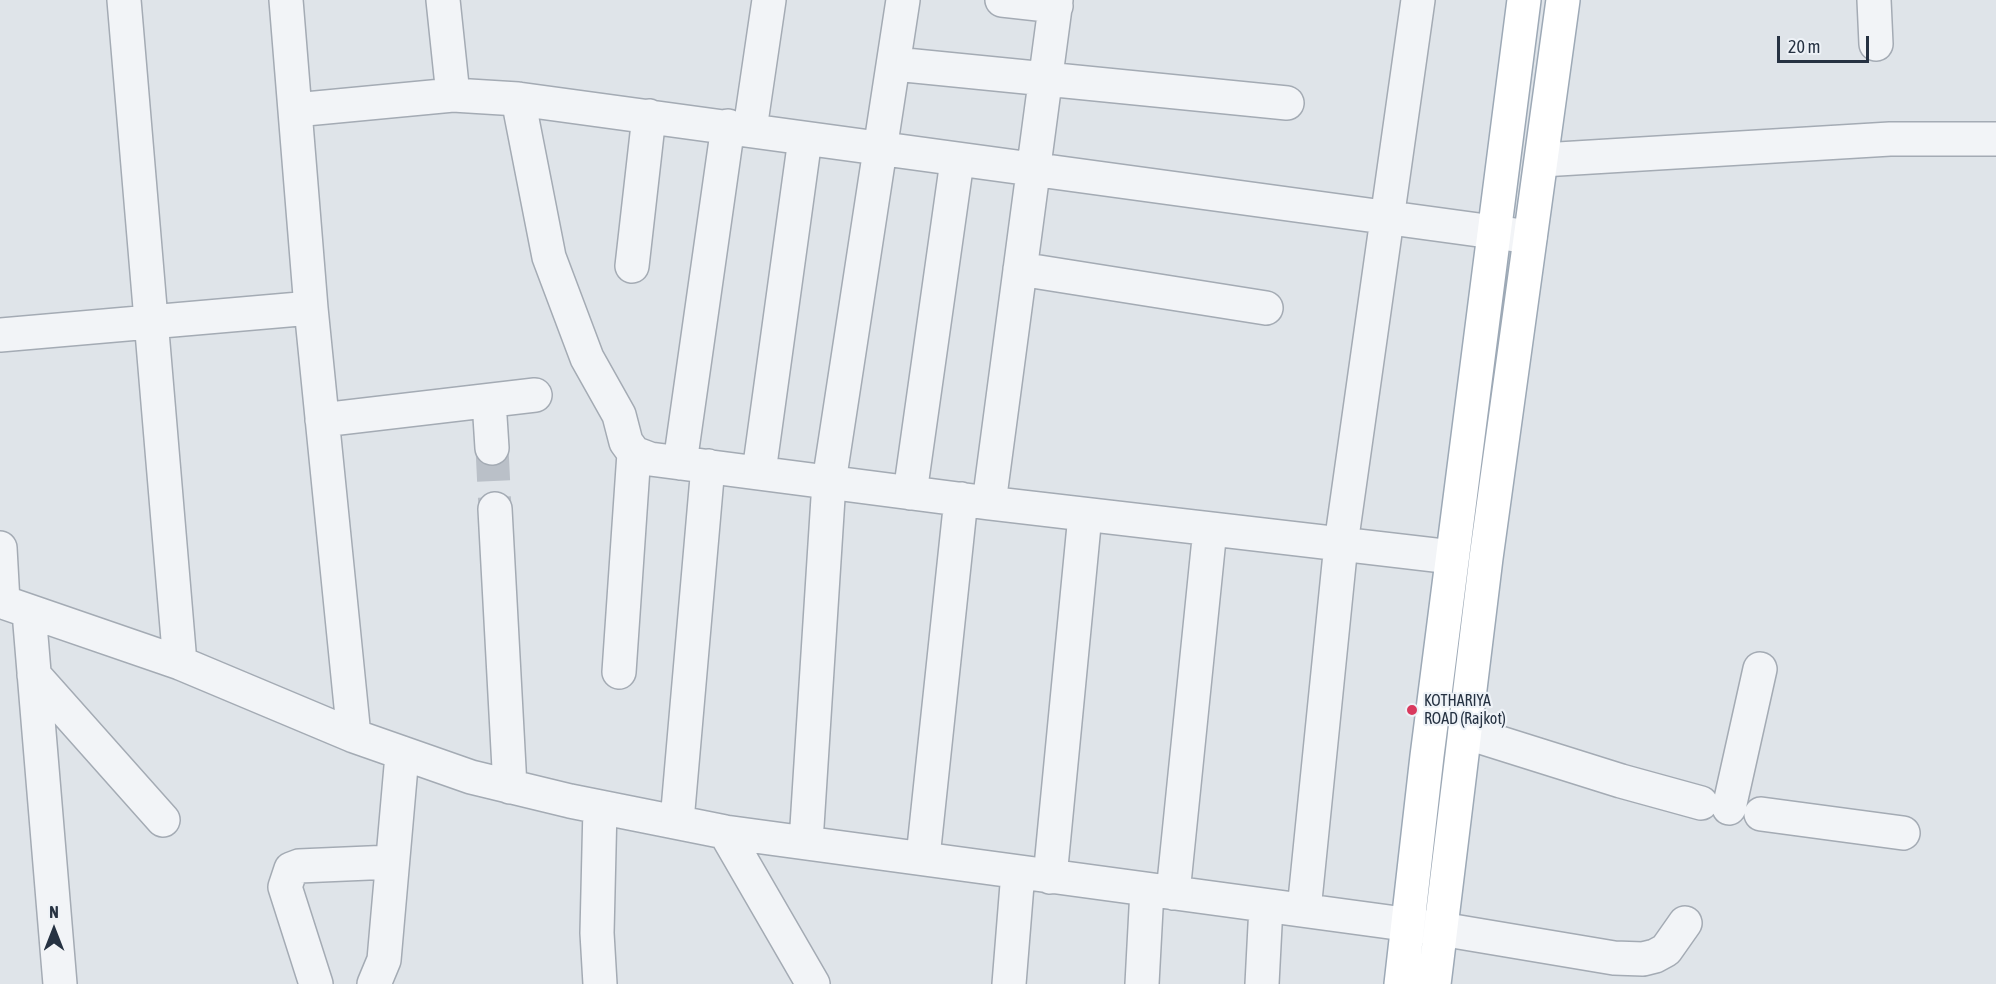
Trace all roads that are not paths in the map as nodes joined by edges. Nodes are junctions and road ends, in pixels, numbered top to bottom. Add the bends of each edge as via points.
1 (124, 0) edge
2 (286, 0) edge
3 (443, 0) edge
4 (769, 0) edge
5 (903, 0) edge
6 (1002, 0) edge
7 (1418, 0) edge
8 (1524, 0) edge
9 (1563, 0) edge
10 (1874, 0) edge
11 (1056, 3) edge
12 (1876, 44) dead end
13 (895, 64) junction
14 (1045, 79) junction
15 (453, 95) junction
16 (518, 99) junction
17 (1287, 104) dead end
18 (295, 110) junction
19 (649, 116) junction
20 (739, 128) junction
21 (805, 139) junction
22 (1996, 140) edge
23 (881, 150) junction
24 (1542, 159) junction
25 (957, 160) junction
26 (1032, 171) junction
27 (1386, 219) junction
28 (1494, 233) junction
29 (1530, 237) junction
30 (632, 266) dead end
31 (1020, 269) junction
32 (311, 308) junction
33 (1266, 308) dead end
34 (151, 322) junction
35 (0, 335) edge
36 (535, 396) dead end
37 (489, 401) junction
38 (322, 420) junction
39 (492, 448) tunnel mouth
40 (634, 453) junction
41 (694, 465) junction
42 (759, 472) junction
43 (829, 482) junction
44 (910, 493) junction
45 (975, 501) junction
46 (495, 509) tunnel mouth
47 (1085, 515) junction
48 (1210, 528) junction
49 (1341, 544) junction
50 (0, 548) edge
51 (1452, 557) junction
52 (11, 605) edge
53 (180, 663) junction
54 (1760, 669) dead end
55 (619, 672) dead end
56 (34, 675) junction
57 (1465, 732) junction
58 (354, 736) junction
59 (402, 755) junction
60 (510, 787) junction
61 (600, 807) junction
62 (1730, 808) junction
63 (163, 820) dead end
64 (677, 821) junction
65 (725, 832) junction
66 (1903, 833) dead end
67 (806, 842) junction
68 (923, 857) junction
69 (392, 862) junction
70 (1018, 872) junction
71 (1050, 877) junction
72 (1160, 892) junction
73 (1266, 906) junction
74 (1304, 910) junction
75 (1685, 923) dead end
76 (1408, 925) junction
77 (1441, 929) junction
78 (60, 984) edge
79 (316, 984) edge
80 (374, 984) edge
81 (600, 984) edge
82 (813, 984) edge
83 (1009, 984) edge
84 (1142, 984) edge
85 (1262, 984) edge
86 (1401, 984) edge
87 (1434, 984) edge

1 - 34 street
2 - 18 street
3 - 15 street
4 - 20 street
5 - 13 street
6 - 11 street
7 - 27 street
8 - 28 main road
9 - 24 main road
10 - 12 street
11 - 14 street
13 - 14 street
13 - 23 street
14 - 17 street
14 - 26 street
15 - 16 street
15 - 18 street
16 - 19 street
16 - 40 street via 549,257 587,358 619,415 626,442
18 - 32 street
19 - 20 street
19 - 30 street
20 - 21 street
20 - 41 street
21 - 23 street
21 - 42 street
22 - 24 street via 1890,139
23 - 25 street
23 - 43 street
24 - 29 main road
25 - 26 street
25 - 44 street
26 - 27 street
26 - 31 street
27 - 28 street
27 - 49 street
28 - 29 street
28 - 51 main road
29 - 57 main road
31 - 33 street
31 - 45 street
32 - 34 street
32 - 38 street
34 - 35 street
34 - 53 street
36 - 37 street
37 - 38 street
37 - 39 street
38 - 58 street
40 - 41 street
40 - 55 street
41 - 42 street
41 - 64 street
42 - 43 street
43 - 44 street
43 - 67 street
44 - 45 street
45 - 47 street
45 - 68 street
46 - 60 street
47 - 48 street
47 - 71 street
48 - 49 street
48 - 72 street
49 - 51 street
49 - 74 street
50 - 52 street
51 - 76 main road
52 - 53 street
52 - 56 street
53 - 58 street
54 - 62 street
56 - 63 street
56 - 78 street
57 - 62 street via 1621,781
57 - 77 main road
58 - 59 street
59 - 60 street
59 - 69 street
60 - 61 street
61 - 64 street
61 - 81 street
62 - 66 street
64 - 65 street
65 - 67 street
65 - 82 street
67 - 68 street
68 - 70 street
69 - 79 street via 291,869 285,887
69 - 80 street via 384,960
70 - 71 street
70 - 83 street
71 - 72 street
72 - 73 street
72 - 84 street
73 - 74 street
73 - 85 street
74 - 76 street
75 - 77 street via 1666,950 1642,959 1614,958
76 - 77 street
76 - 86 main road
77 - 87 main road

